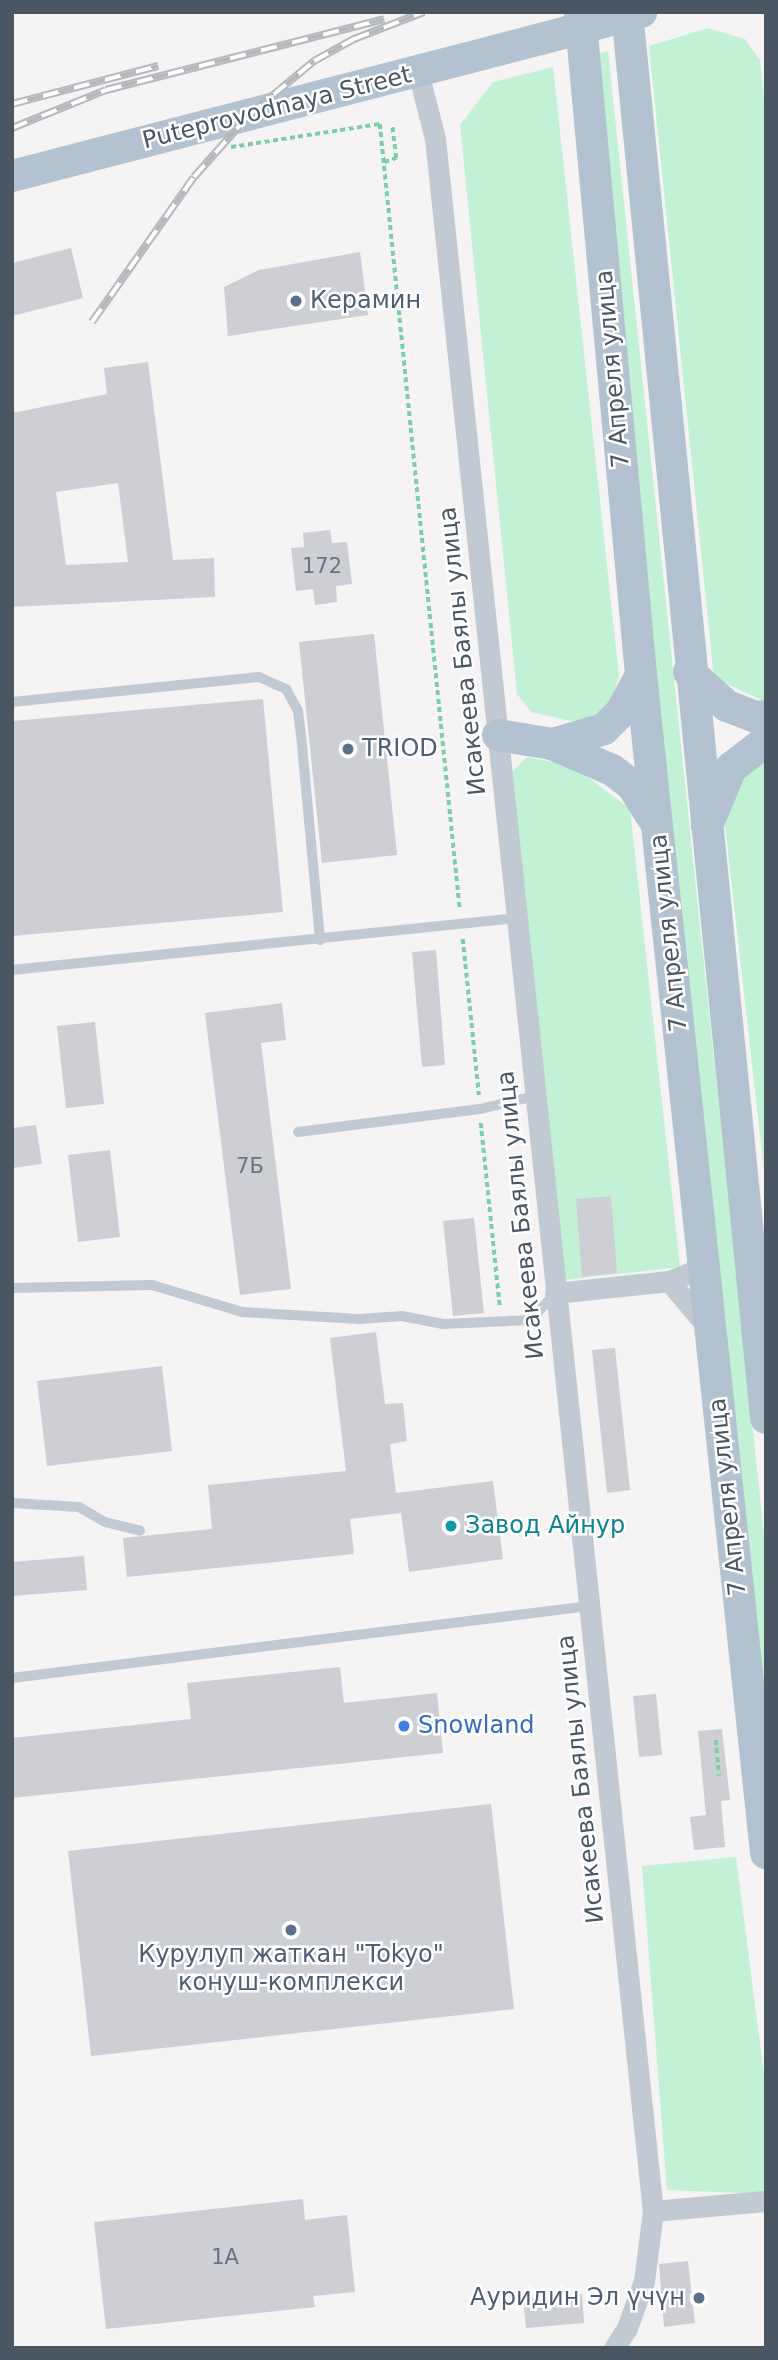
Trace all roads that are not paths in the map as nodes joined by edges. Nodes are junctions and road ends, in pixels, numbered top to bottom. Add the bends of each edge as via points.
1 (580, 12) edge
2 (627, 12) edge
3 (640, 12) edge
4 (418, 72) junction
5 (12, 176) edge
6 (689, 672) junction
7 (641, 675) junction
8 (12, 702) edge
9 (766, 716) edge
10 (498, 735) junction
11 (766, 741) edge
12 (552, 744) junction
13 (657, 825) junction
14 (705, 831) junction
15 (517, 918) junction
16 (320, 940) junction
17 (12, 970) edge
18 (535, 1096) junction
19 (298, 1132) dead end
20 (703, 1268) junction
21 (758, 1268) edge
22 (669, 1281) junction
23 (12, 1288) edge
24 (555, 1293) junction
25 (710, 1330) junction
26 (766, 1418) edge
27 (12, 1503) edge
28 (140, 1531) dead end
29 (589, 1606) junction
30 (12, 1678) edge
31 (766, 1853) edge
32 (766, 2201) edge
33 (653, 2211) junction
34 (614, 2348) edge

1 - 7 main road, 7 Апреля улица
2 - 6 main road, 7 Апреля улица
3 - 4 main road, Puteprovodnaya Street, bridge
4 - 5 main road, Puteprovodnaya Street
4 - 10 street, Исакеева Баялы улица via 436,138
6 - 9 main road via 727,706
6 - 14 main road, 7 Апреля улица
7 - 12 main road via 621,712 604,729
7 - 13 main road, 7 Апреля улица
8 - 16 lane via 260,677 286,689 298,711
10 - 12 main road
10 - 15 street, Исакеева Баялы улица
11 - 14 main road via 731,768
12 - 13 main road via 612,769 632,785
13 - 20 main road, 7 Апреля улица
14 - 21 main road, 7 Апреля улица
15 - 16 lane
15 - 18 street, Исакеева Баялы улица
16 - 17 lane
18 - 19 lane via 480,1109
18 - 24 street, Исакеева Баялы улица
20 - 22 street
20 - 25 main road, 7 Апреля улица
21 - 26 main road, 7 Апреля улица
22 - 24 street
22 - 25 street
23 - 24 lane via 152,1286 242,1312 359,1319 402,1316 443,1324 531,1320
24 - 29 street, Исакеева Баялы улица
25 - 31 main road, 7 Апреля улица
27 - 28 lane via 79,1507 105,1522
29 - 30 lane
29 - 33 street, Исакеева Баялы улица
32 - 33 street
33 - 34 street, Исакеева Баялы улица via 644,2281 628,2328

